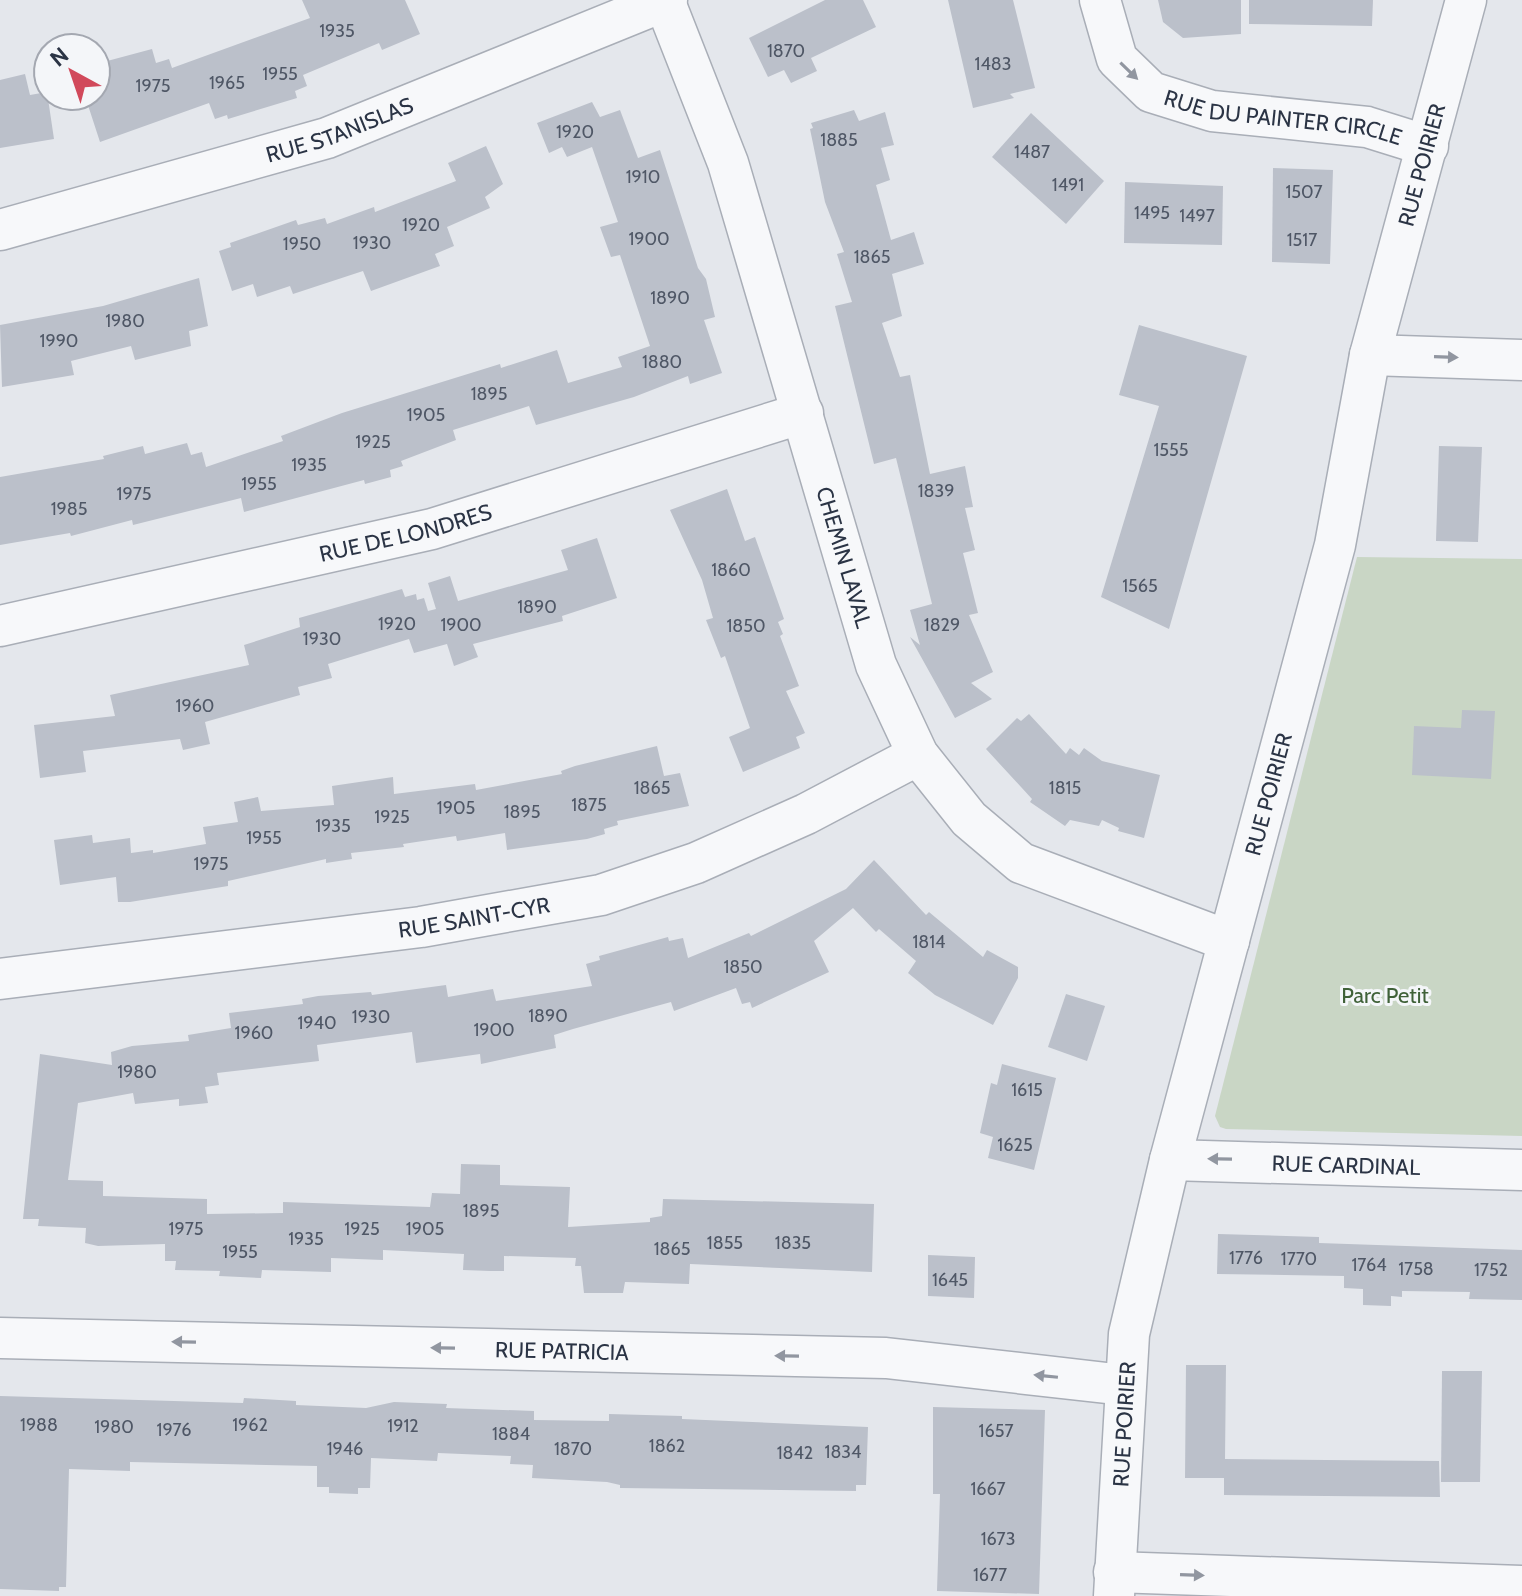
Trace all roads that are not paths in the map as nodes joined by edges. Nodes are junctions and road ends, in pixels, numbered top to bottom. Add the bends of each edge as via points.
1 (665, 0) edge
2 (1100, 0) edge
3 (1466, 0) edge
4 (1428, 146) junction
5 (0, 230) edge
6 (1370, 355) junction
7 (1522, 360) edge
8 (803, 413) junction
9 (0, 626) edge
10 (918, 755) junction
11 (1229, 941) junction
12 (0, 979) edge
13 (1170, 1160) junction
14 (1522, 1170) edge
15 (0, 1338) edge
16 (1124, 1385) junction
17 (1114, 1584) edge
18 (1522, 1586) edge

1 - 5 street, RUE STANISLAS via 327,138
1 - 8 street, CHEMIN LAVAL via 728,163
2 -> 4 street, RUE DU PAINTER CIRCLE via 1117,59 1151,92 1212,111 1367,127
3 - 4 street, RUE POIRIER
4 - 6 street, RUE POIRIER
6 -> 7 street
6 - 11 street, RUE POIRIER via 1335,545
8 - 9 street, RUE DE LONDRES via 432,529
8 - 10 street, CHEMIN LAVAL via 876,665
10 - 11 street, CHEMIN LAVAL via 969,819 1021,863
10 - 12 street, RUE SAINT-CYR via 806,814 696,863 601,895 421,927
11 - 13 street, RUE POIRIER
14 -> 13 street, RUE CARDINAL
13 - 16 street, RUE POIRIER via 1129,1334
16 -> 15 street, RUE PATRICIA via 886,1358
16 - 17 street, RUE POIRIER
17 -> 18 street

